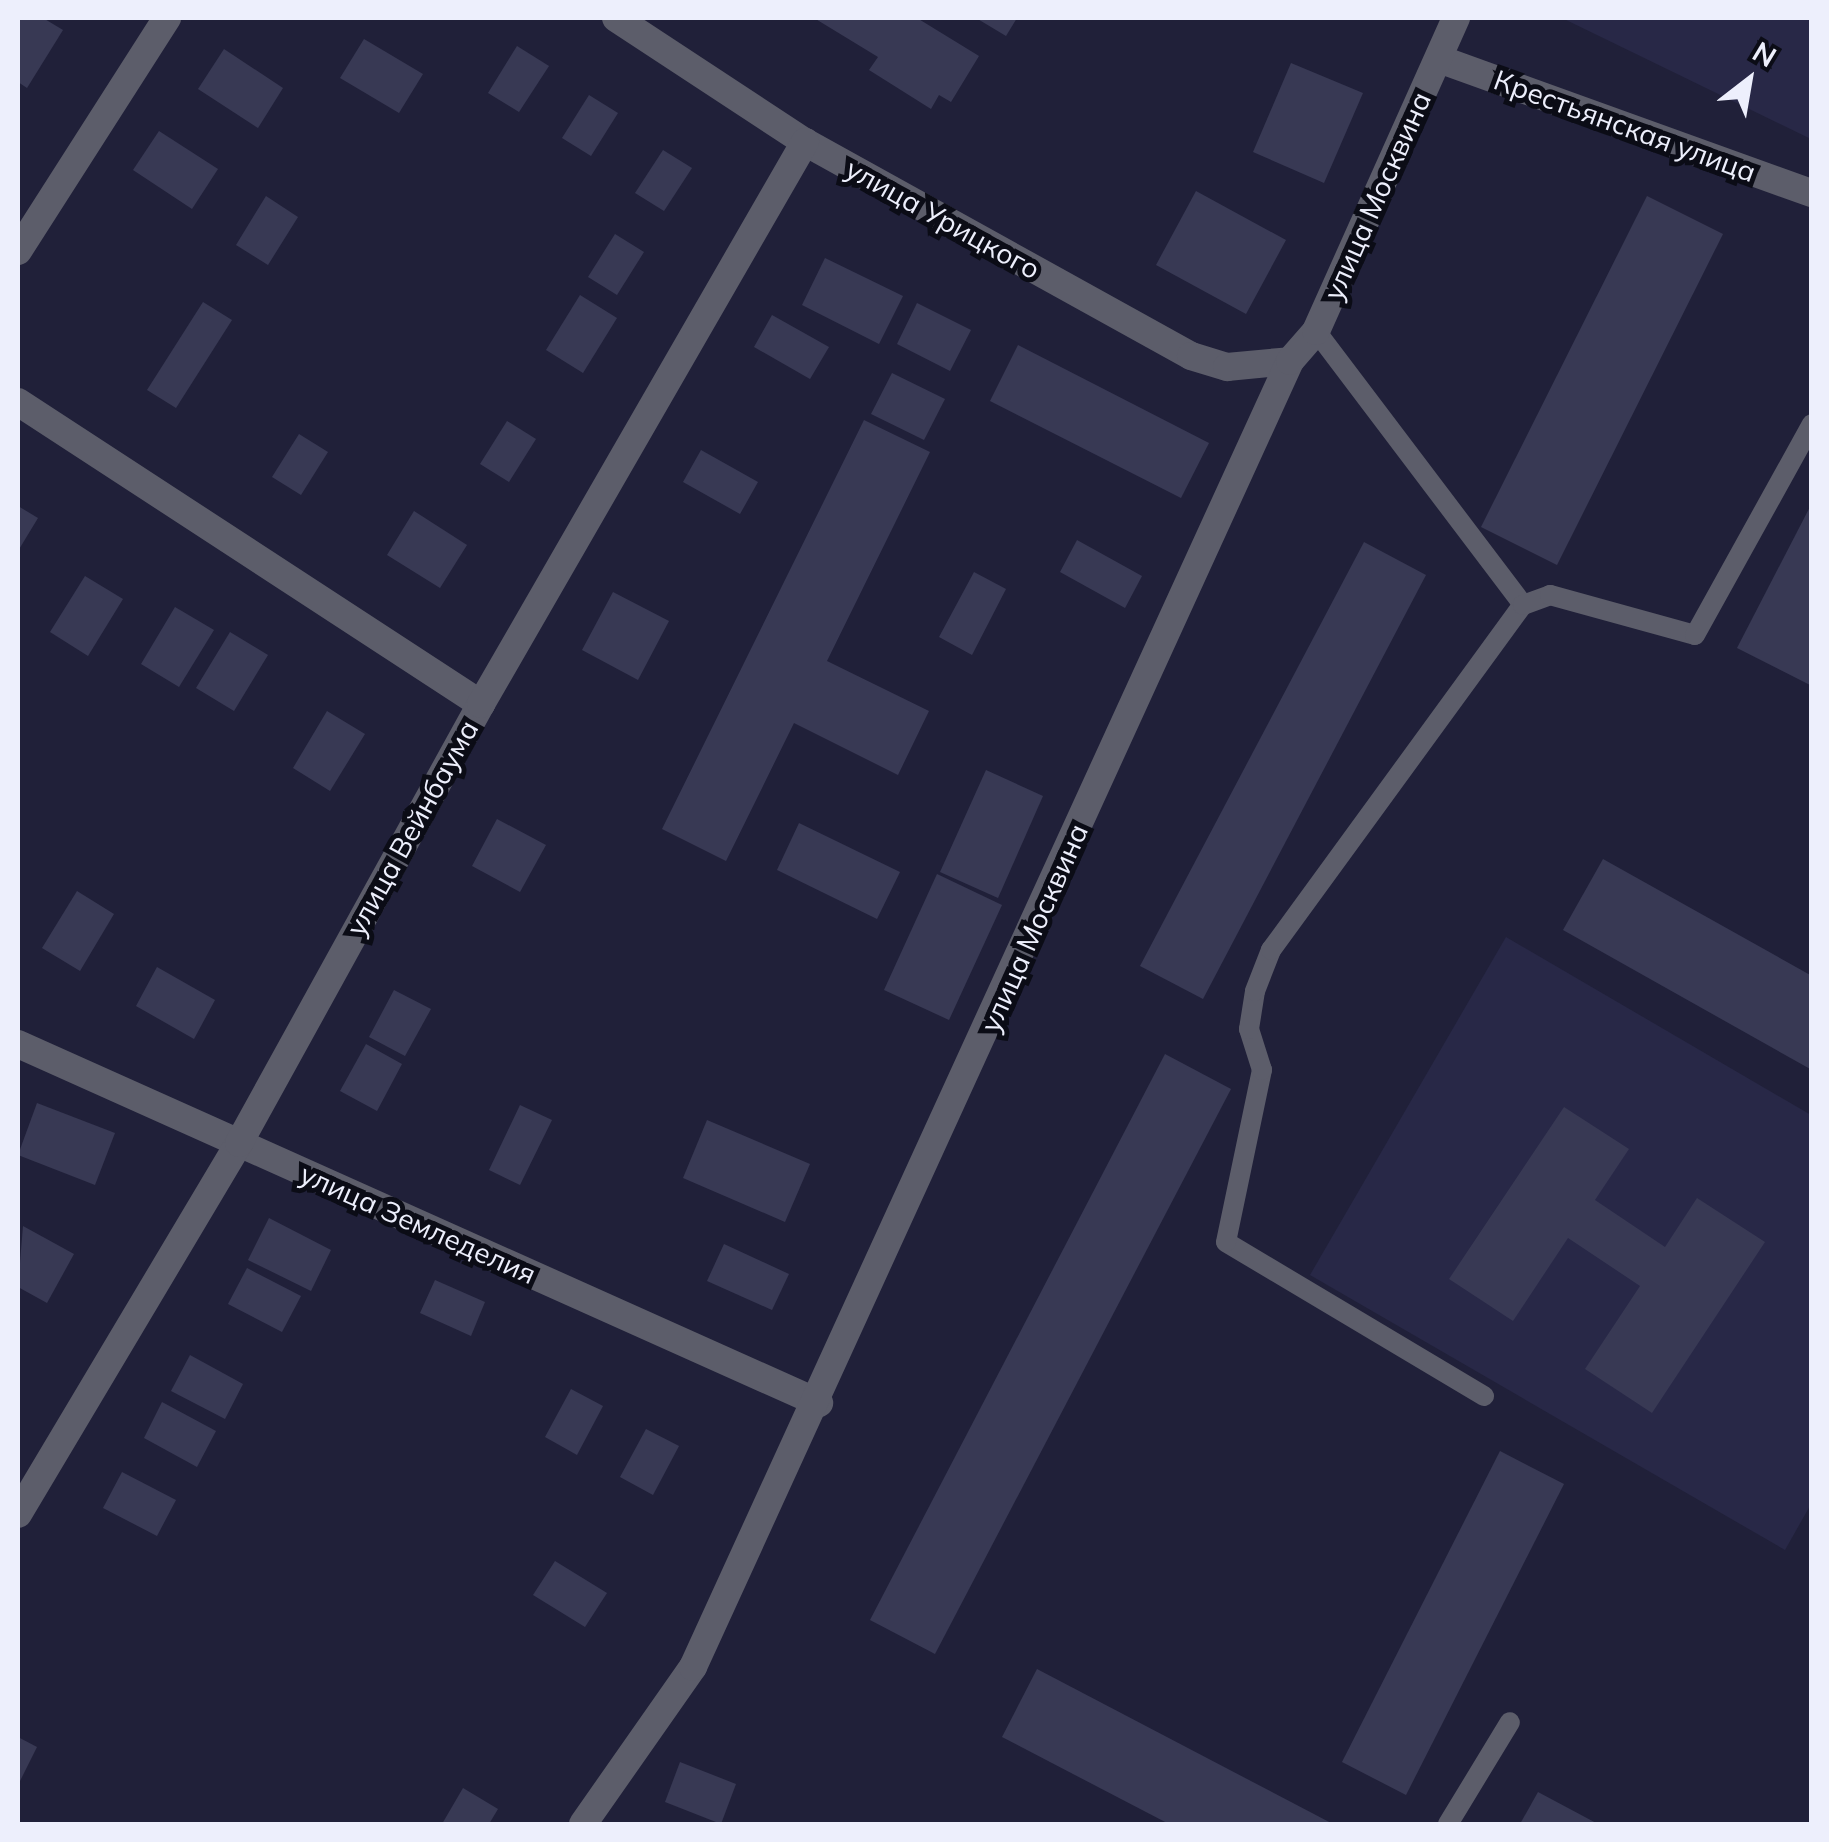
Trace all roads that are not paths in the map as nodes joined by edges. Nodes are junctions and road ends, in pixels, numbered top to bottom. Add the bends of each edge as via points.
1 (167, 18) edge
2 (616, 18) edge
3 (1456, 18) edge
4 (1439, 59) junction
5 (805, 142) junction
6 (1812, 193) edge
7 (18, 251) edge
8 (1316, 332) junction
9 (1290, 361) junction
10 (18, 402) edge
11 (1812, 424) edge
12 (1524, 605) junction
13 (480, 704) junction
14 (18, 1044) edge
15 (239, 1143) junction
16 (1484, 1396) dead end
17 (819, 1403) junction
18 (18, 1514) edge
19 (1510, 1722) dead end
20 (584, 1824) edge
21 (1448, 1824) edge

1 - 7 street
2 - 5 street, улица Урицкого
3 - 4 street, улица Москвина
4 - 6 street, Крестьянская улица
4 - 8 street, улица Москвина
5 - 9 street, улица Урицкого via 1191,356 1227,367
5 - 13 street, улица Вейнбаума
8 - 9 street, улица Москвина
8 - 12 lane
9 - 17 street, улица Москвина
10 - 13 street
11 - 12 lane via 1695,635 1550,596
12 - 16 lane via 1271,950 1254,991 1249,1029 1262,1070 1226,1242
13 - 15 street, улица Вейнбаума
14 - 15 street, улица Земледелия
15 - 17 street, улица Земледелия
15 - 18 street, улица Вейнбаума
17 - 20 street, улица Москвина via 693,1667
19 - 21 lane

